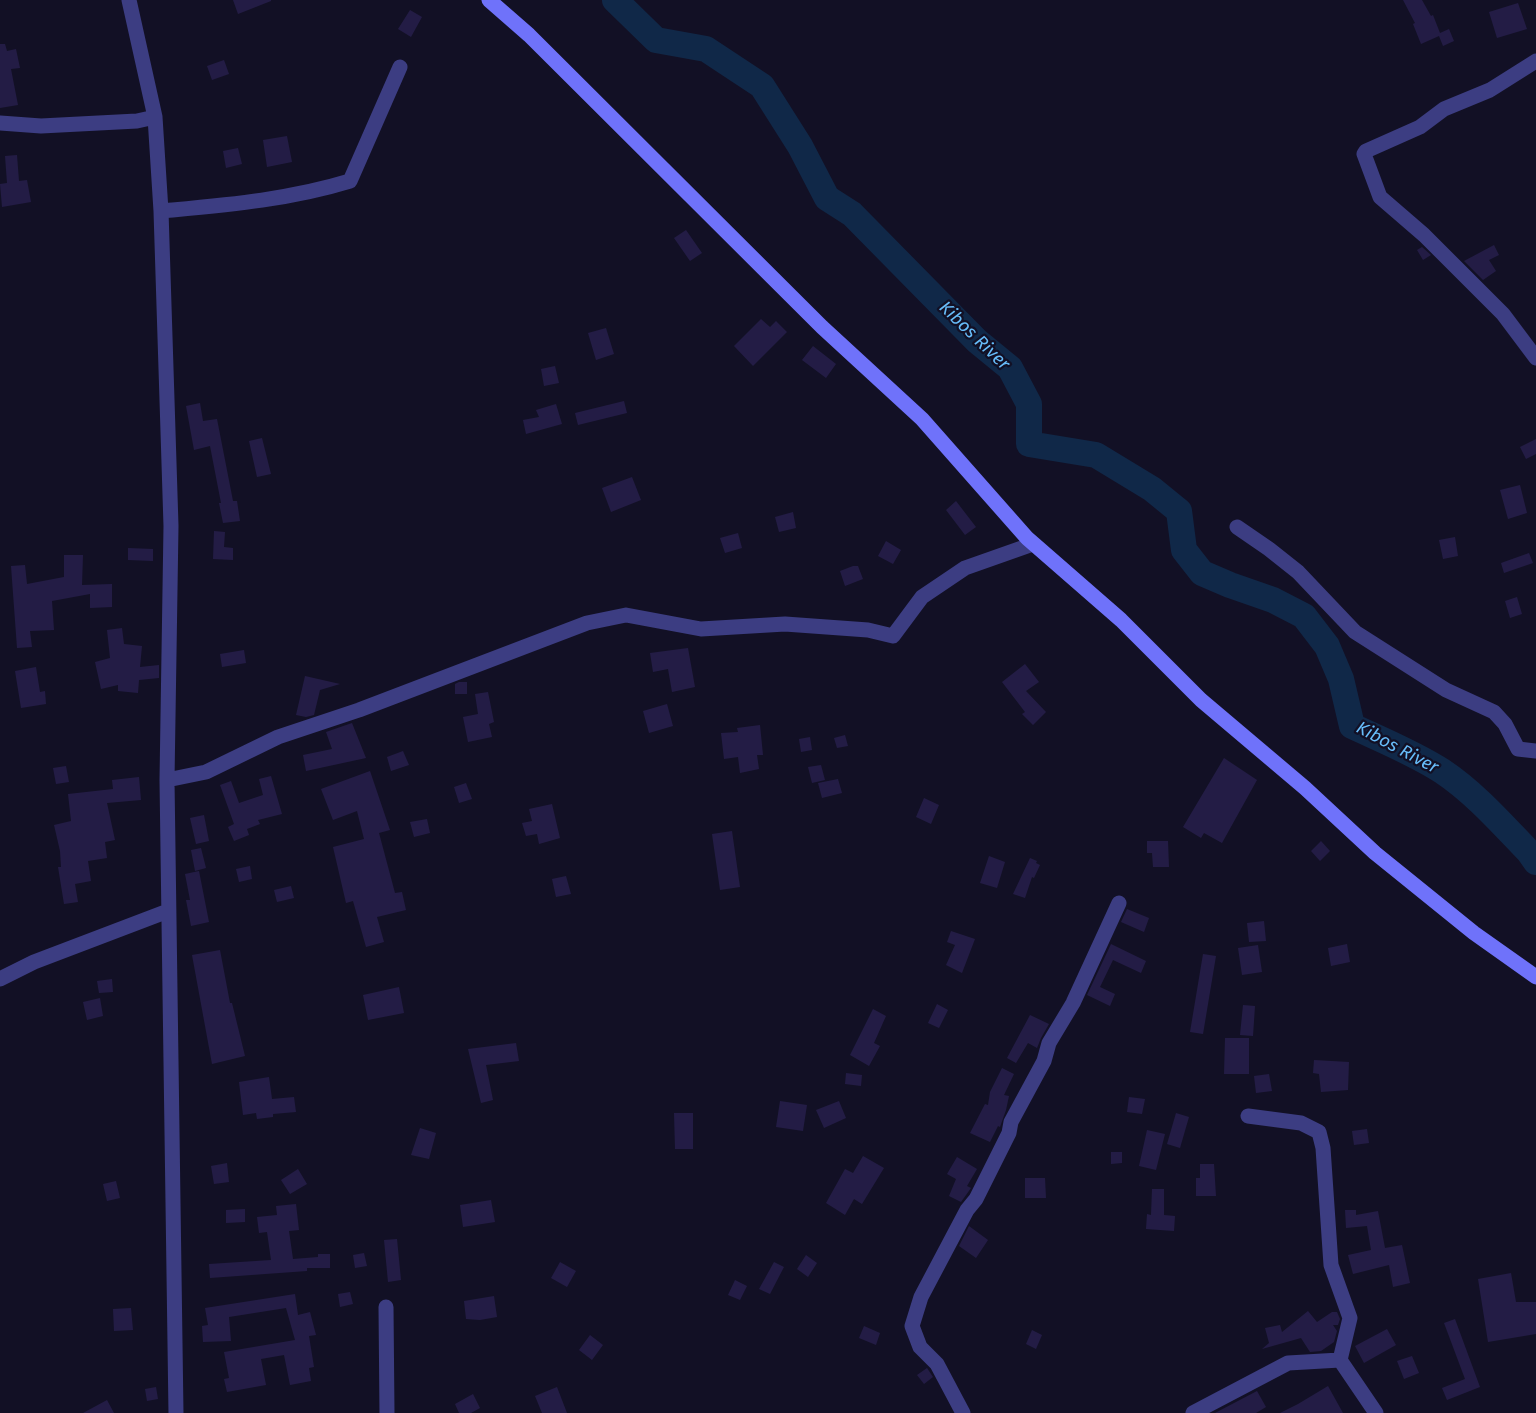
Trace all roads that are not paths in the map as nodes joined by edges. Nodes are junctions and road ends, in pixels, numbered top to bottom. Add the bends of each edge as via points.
1 (129, 0) edge
2 (489, 0) edge
3 (1536, 61) edge
4 (400, 67) dead end
5 (155, 117) junction
6 (0, 123) edge
7 (161, 211) junction
8 (1536, 358) edge
9 (1237, 527) dead end
10 (1034, 544) junction
11 (1536, 751) edge
12 (167, 780) junction
13 (1119, 903) dead end
14 (168, 911) junction
15 (1536, 977) edge
16 (0, 979) edge
17 (1248, 1116) dead end
18 (386, 1307) dead end
19 (1340, 1360) junction
20 (176, 1413) edge
21 (387, 1413) edge
22 (963, 1413) edge
23 (1193, 1413) edge
24 (1376, 1413) edge

1 - 5 street
2 - 10 main road via 601,105 822,327 922,419
3 - 8 street via 1490,90 1444,109 1420,127 1364,154 1380,196 1503,314
4 - 7 street via 350,181 262,201
5 - 6 street via 41,126
5 - 7 street
7 - 12 street via 171,526
9 - 11 street via 1298,572 1354,632 1446,690 1494,712 1518,749
10 - 12 street via 964,567 922,597 893,636 868,630 785,624 701,629 626,615 587,623 278,737 206,772
10 - 15 main road via 1121,620 1201,700 1375,853
12 - 14 street
13 - 22 street via 1009,1133 921,1297 912,1326 920,1347 937,1364
14 - 16 street via 34,962
14 - 20 street
17 - 19 street via 1301,1123 1319,1132 1331,1265 1350,1318
18 - 21 street
19 - 23 street via 1288,1363
19 - 24 street

